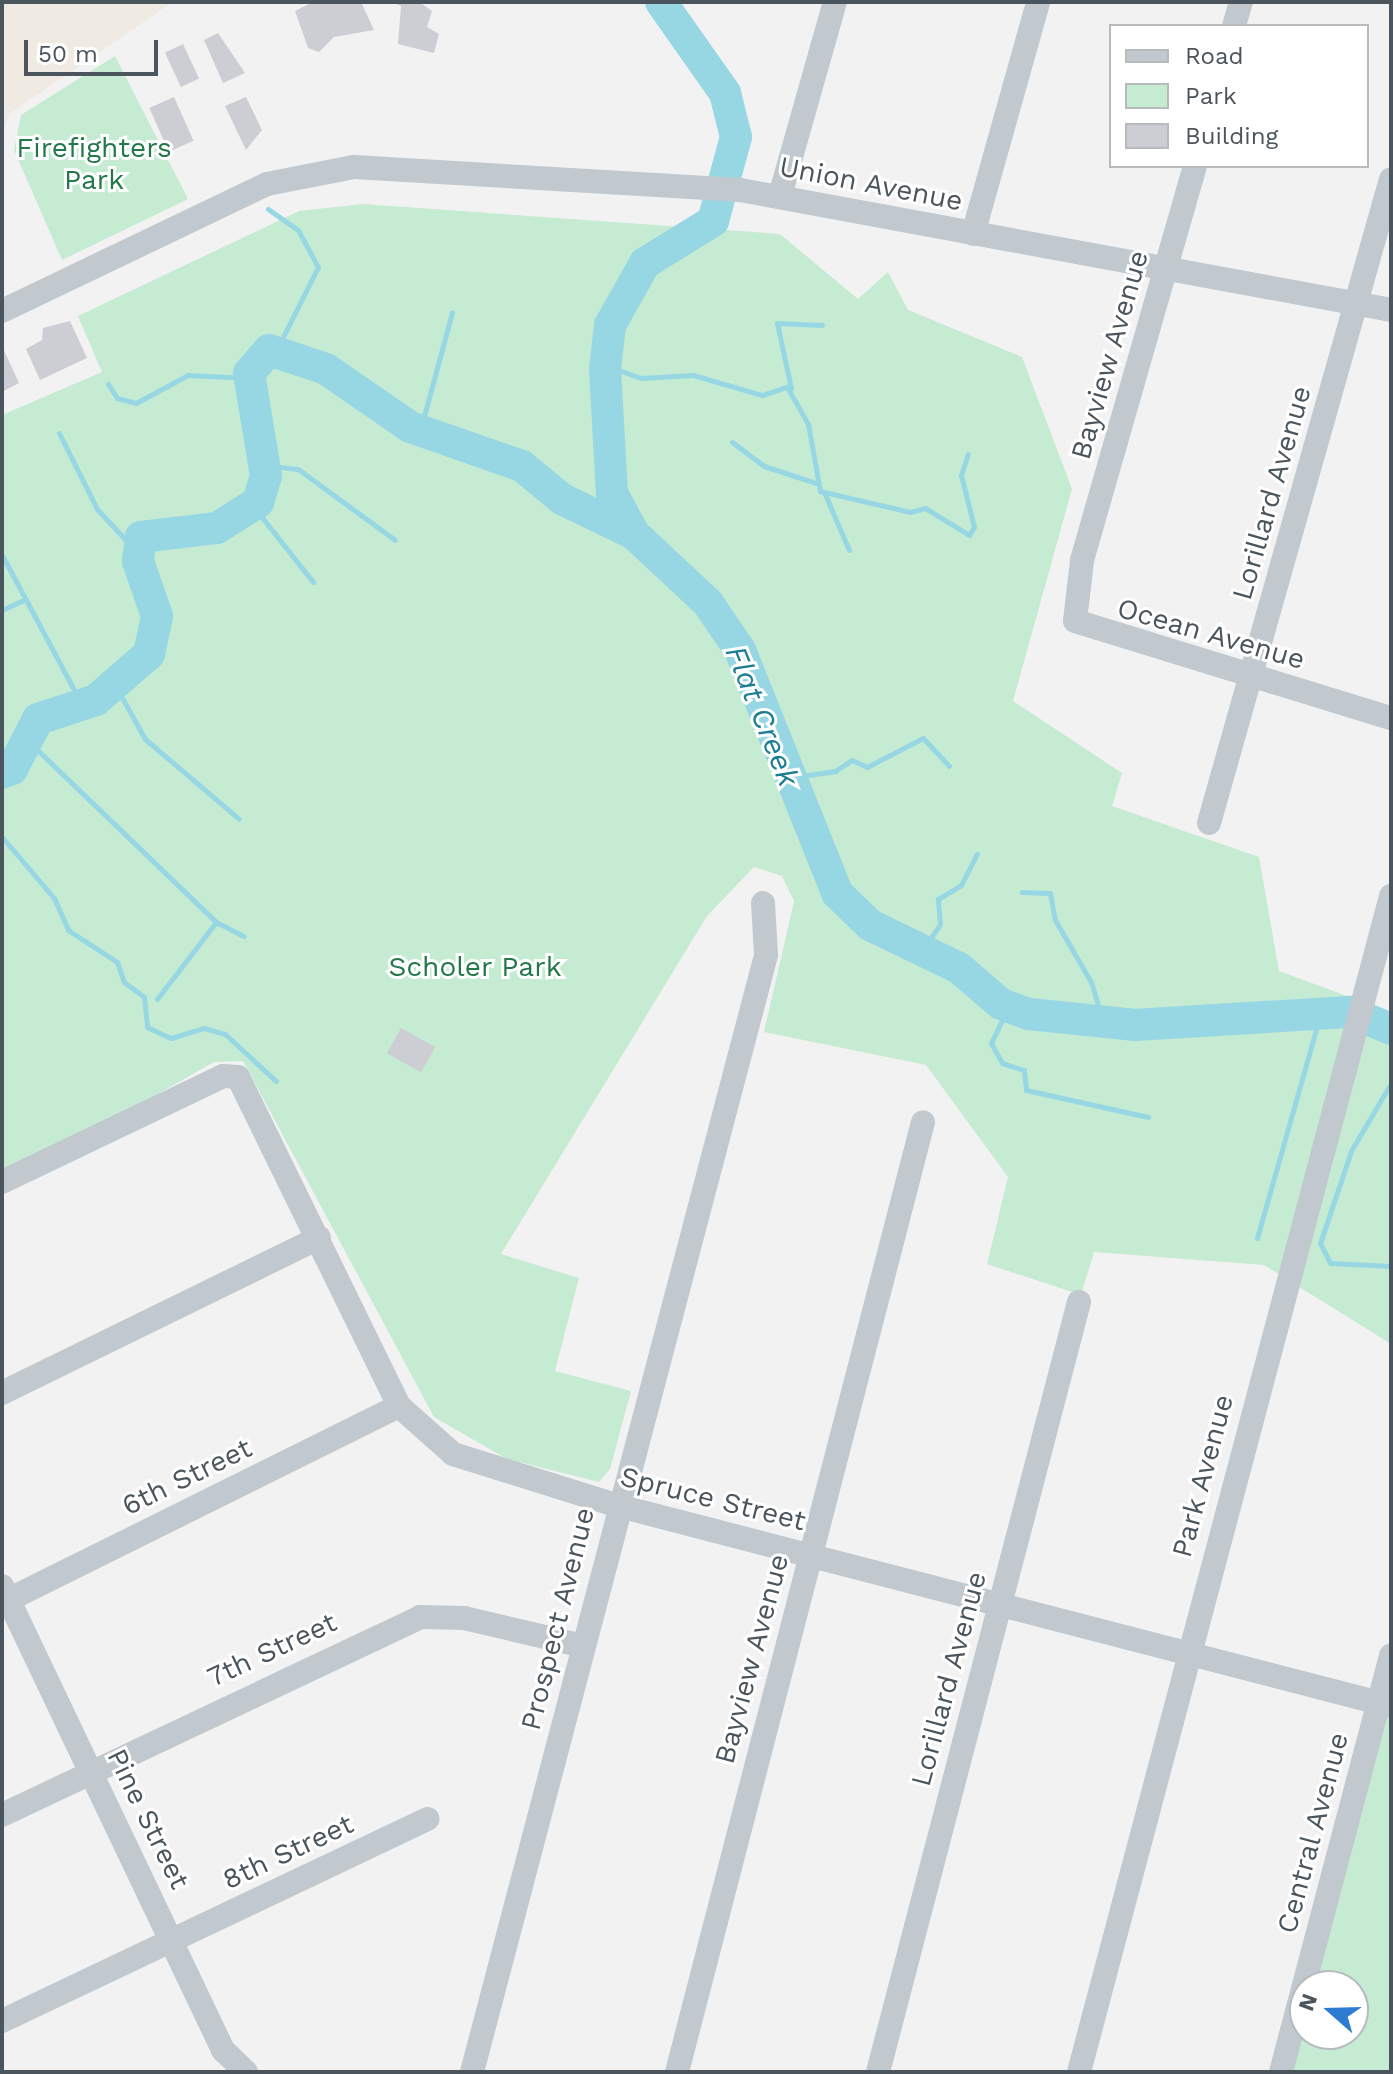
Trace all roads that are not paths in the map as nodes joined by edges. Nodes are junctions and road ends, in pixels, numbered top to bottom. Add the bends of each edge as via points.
1 (835, 2) edge
2 (1038, 2) edge
3 (1241, 2) edge
4 (1235, 24) edge
5 (1194, 168) edge
6 (1391, 179) edge
7 (771, 195) junction
8 (973, 234) junction
9 (1165, 270) junction
10 (1356, 303) junction
11 (1391, 310) edge
12 (2, 311) edge
13 (1082, 561) joint
14 (1251, 677) junction
15 (1391, 718) edge
16 (1209, 823) dead end
17 (1391, 896) edge
18 (763, 903) dead end
19 (923, 1122) dead end
20 (2, 1182) edge
21 (319, 1238) junction
22 (1079, 1302) dead end
23 (2, 1393) edge
24 (399, 1406) junction
25 (619, 1506) junction
26 (811, 1555) junction
27 (4, 1596) edge
28 (1000, 1604) junction
29 (583, 1646) junction
30 (1188, 1653) junction
31 (1391, 1655) edge
32 (1385, 1704) edge
33 (91, 1770) junction
34 (2, 1815) edge
35 (427, 1819) dead end
36 (173, 1940) junction
37 (2, 2021) edge
38 (246, 2072) edge
39 (472, 2072) edge
40 (677, 2072) edge
41 (878, 2072) edge
42 (1079, 2072) edge
43 (1281, 2072) edge

1 - 7 street
2 - 8 street
3 - 4 street
5 - 9 street, Bayview Avenue
6 - 10 street, Lorillard Avenue
7 - 8 street, Union Avenue
7 - 12 street, Union Avenue via 690,185 335,169 267,184
8 - 9 street, Union Avenue
9 - 10 street, Union Avenue
9 - 13 street, Bayview Avenue
10 - 11 street, Union Avenue
10 - 14 street, Lorillard Avenue
13 - 14 street, Ocean Avenue via 1072,610 1081,626
14 - 15 street, Ocean Avenue
14 - 16 street, Lorillard Avenue
17 - 30 street, Park Avenue
18 - 25 street, Prospect Avenue via 766,955
19 - 26 street, Bayview Avenue
20 - 21 street, Spruce Street via 233,1076 245,1084
21 - 23 street
21 - 24 street, Spruce Street
22 - 28 street, Lorillard Avenue
24 - 25 street, Spruce Street via 435,1442 479,1466
24 - 27 street, 6th Street
25 - 26 street, Spruce Street
25 - 29 street, Prospect Avenue
26 - 28 street, Spruce Street
26 - 40 street, Bayview Avenue
27 - 33 street, Pine Street
28 - 30 street, Spruce Street
28 - 41 street, Lorillard Avenue
29 - 33 street, 7th Street via 464,1618 420,1617
29 - 39 street, Prospect Avenue
30 - 32 street, Spruce Street
30 - 42 street, Park Avenue
31 - 32 street, Central Avenue
32 - 43 street, Central Avenue
33 - 34 street, 7th Street
33 - 36 street, Pine Street
35 - 36 street, 8th Street
36 - 37 street, 8th Street
36 - 38 street, Pine Street via 223,2050

